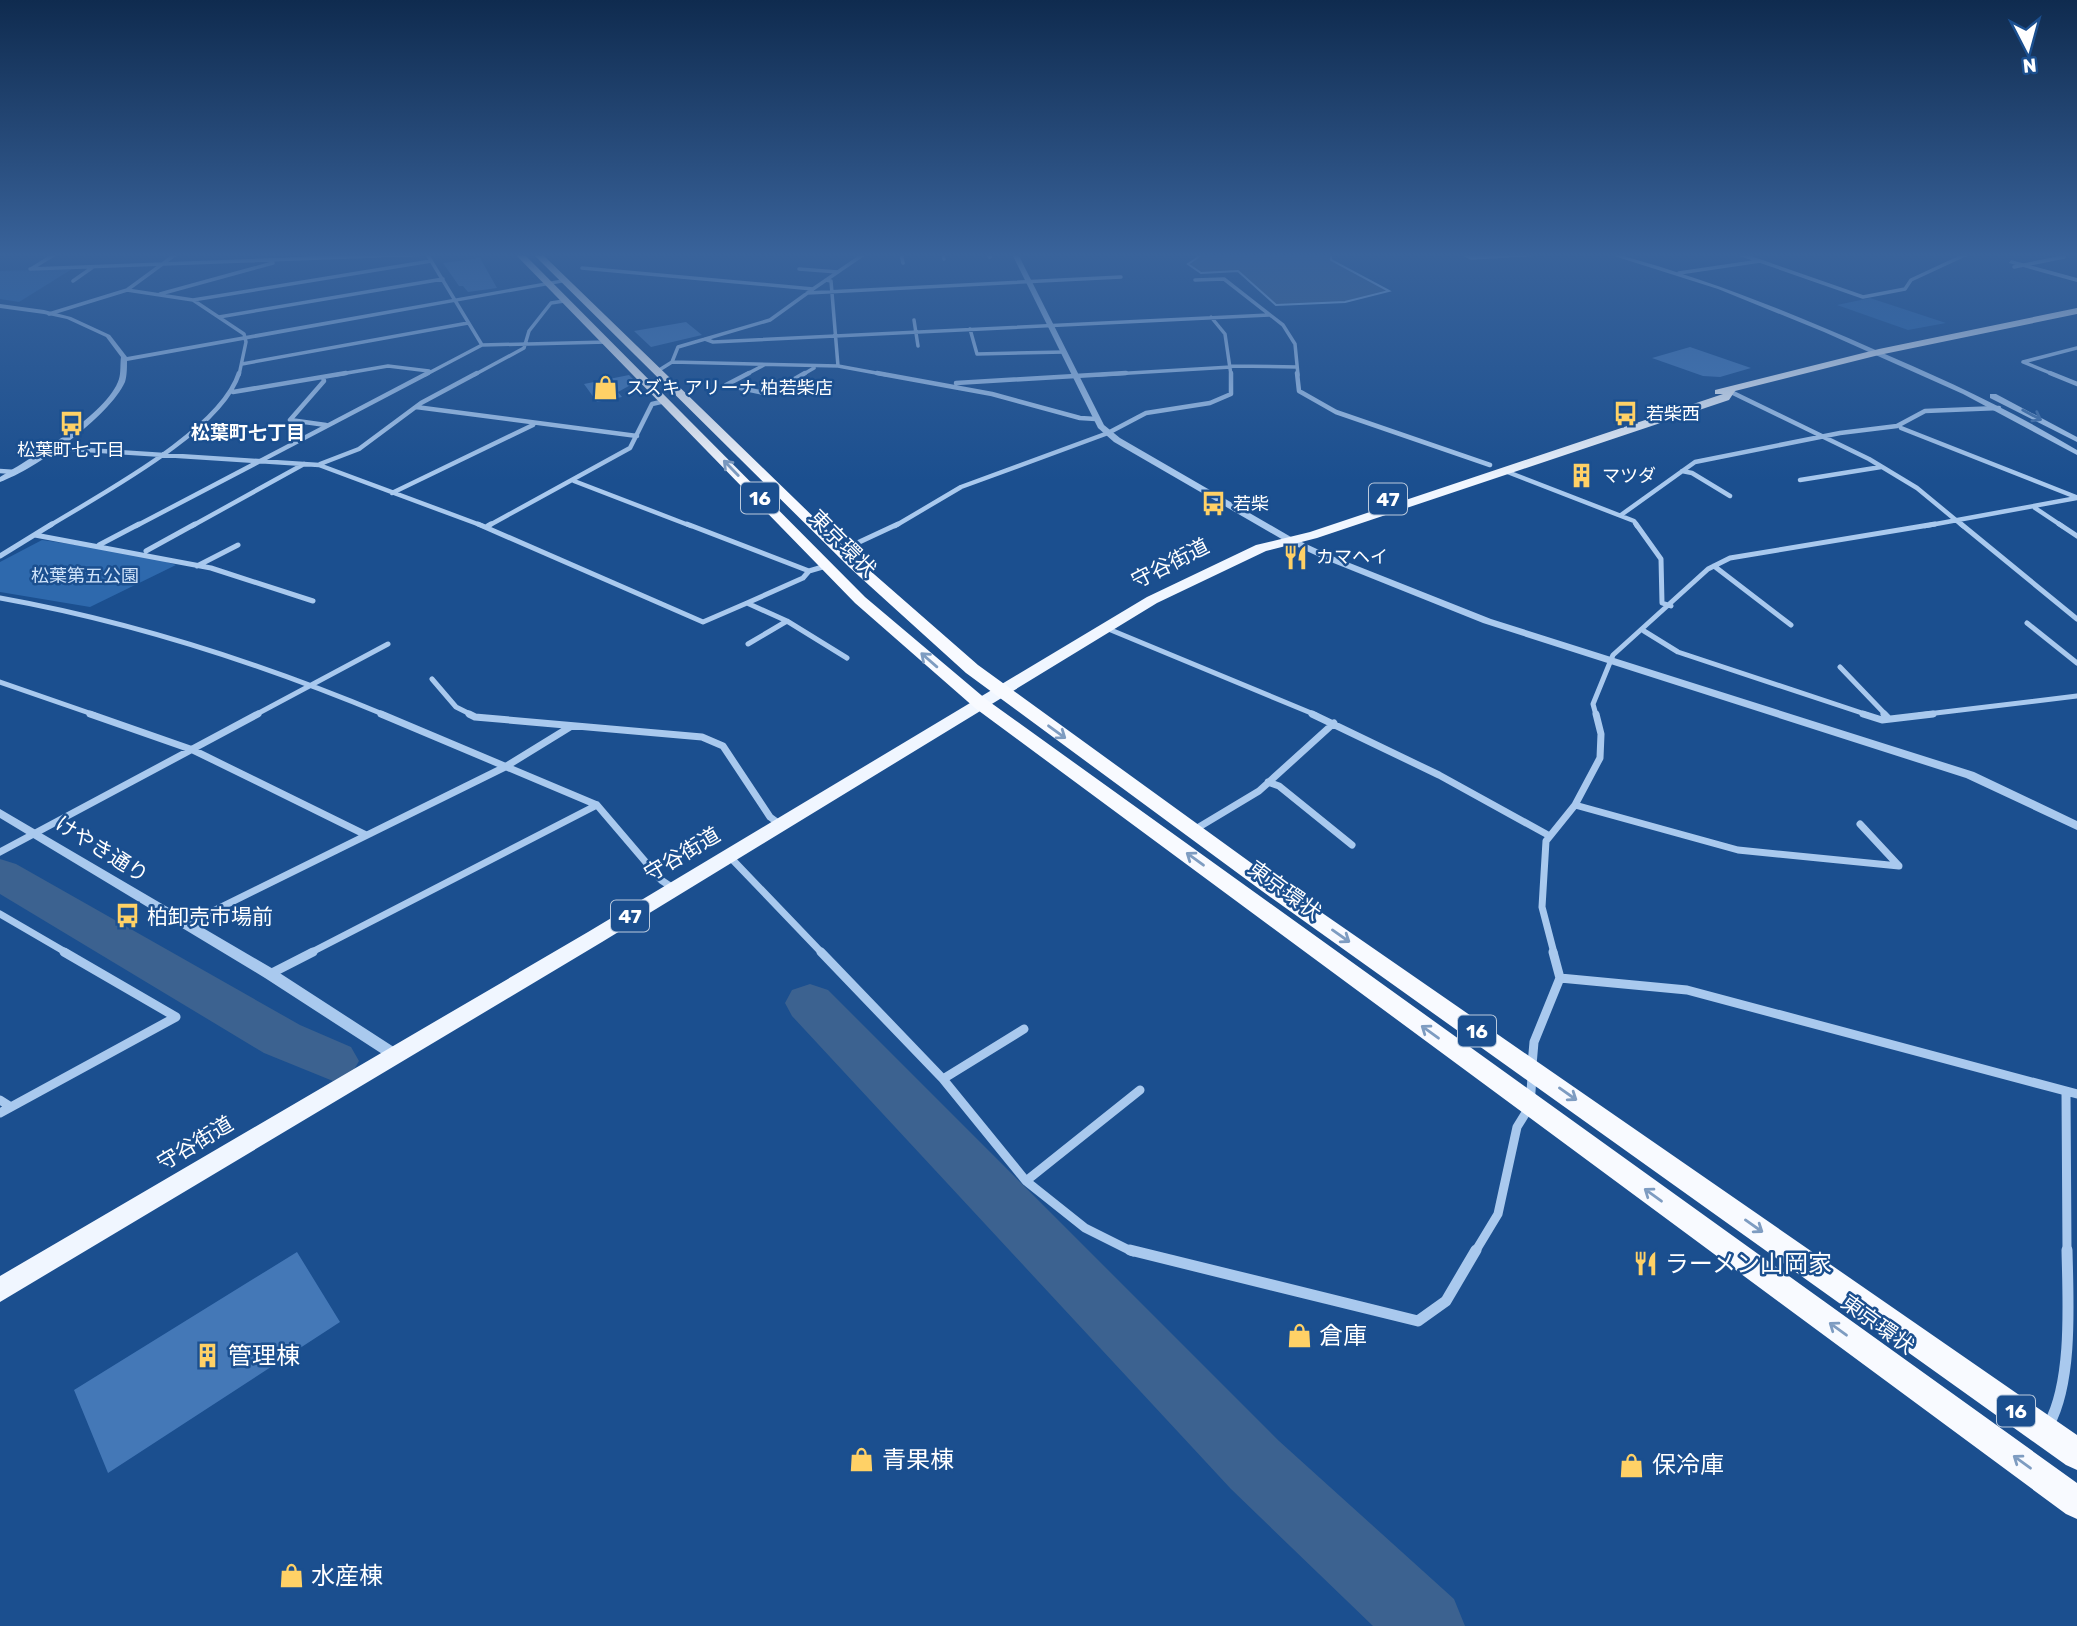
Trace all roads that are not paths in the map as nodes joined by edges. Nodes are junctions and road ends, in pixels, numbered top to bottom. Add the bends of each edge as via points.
1 (970, 329) edge
2 (97, 330) edge
3 (236, 330) edge
4 (290, 330) edge
5 (431, 330) edge
6 (472, 330) edge
7 (530, 330) edge
8 (594, 330) edge
9 (613, 330) edge
10 (736, 330) edge
11 (834, 330) edge
12 (954, 330) edge
13 (1053, 330) edge
14 (1222, 330) edge
15 (1286, 330) edge
16 (1822, 330) edge
17 (1988, 330) edge
18 (916, 332) junction
19 (834, 336) junction
20 (246, 338) junction
21 (705, 339) junction
22 (607, 342) junction
23 (482, 345) junction
24 (525, 345) junction
25 (918, 346) dead end
26 (2077, 348) edge
27 (2066, 351) junction
28 (1064, 352) junction
29 (1879, 352) junction
30 (2077, 354) edge
31 (125, 359) junction
32 (672, 362) junction
33 (242, 365) junction
34 (765, 365) junction
35 (817, 366) junction
36 (838, 366) junction
37 (1231, 367) junction
38 (1297, 367) junction
39 (430, 372) junction
40 (656, 372) junction
41 (323, 377) junction
42 (1076, 377) junction
43 (943, 384) junction
44 (2077, 384) edge
45 (233, 392) junction
46 (1731, 392) junction
47 (665, 401) junction
48 (415, 407) junction
49 (2000, 408) junction
50 (1096, 419) junction
51 (536, 424) junction
52 (327, 425) junction
53 (1901, 428) dead end
54 (1108, 433) junction
55 (636, 436) junction
56 (1822, 436) junction
57 (2077, 440) edge
58 (56, 448) junction
59 (2077, 453) edge
60 (165, 455) junction
61 (260, 460) junction
62 (305, 464) junction
63 (319, 465) junction
64 (1490, 465) junction
65 (1882, 467) junction
66 (0, 471) edge
67 (1505, 471) junction
68 (1682, 471) junction
69 (15, 472) junction
70 (0, 480) edge
71 (1800, 480) dead end
72 (574, 481) junction
73 (393, 494) junction
74 (1730, 496) dead end
75 (2077, 497) edge
76 (2035, 508) junction
77 (1621, 514) junction
78 (1956, 520) junction
79 (486, 527) junction
80 (34, 535) junction
81 (2077, 536) edge
82 (1288, 539) junction
83 (99, 545) junction
84 (238, 545) dead end
85 (146, 551) junction
86 (840, 551) junction
87 (0, 556) edge
88 (196, 566) junction
89 (826, 566) junction
90 (1714, 566) junction
91 (809, 571) junction
92 (0, 598) edge
93 (313, 601) dead end
94 (747, 603) junction
95 (1671, 606) junction
96 (2077, 618) edge
97 (787, 621) junction
98 (2027, 623) dead end
99 (1791, 625) dead end
100 (1104, 628) junction
101 (1644, 631) junction
102 (388, 644) dead end
103 (748, 644) dead end
104 (847, 659) dead end
105 (1613, 660) junction
106 (2077, 663) edge
107 (1840, 667) dead end
108 (432, 679) dead end
109 (0, 682) edge
110 (313, 685) junction
111 (1002, 692) junction
112 (2077, 696) edge
113 (981, 705) junction
114 (1889, 719) junction
115 (1334, 723) junction
116 (570, 727) junction
117 (193, 750) junction
118 (505, 767) junction
119 (1268, 782) junction
120 (597, 805) junction
121 (1575, 805) junction
122 (0, 813) edge
123 (1860, 824) dead end
124 (781, 825) junction
125 (2077, 826) edge
126 (1194, 830) junction
127 (36, 833) junction
128 (366, 835) junction
129 (1548, 835) junction
130 (1352, 845) dead end
131 (0, 852) edge
132 (729, 856) junction
133 (673, 889) junction
134 (0, 914) edge
135 (185, 925) junction
136 (270, 974) junction
137 (1560, 978) junction
138 (1024, 1029) dead end
139 (395, 1055) junction
140 (1532, 1069) junction
141 (943, 1079) junction
142 (1140, 1090) dead end
143 (2072, 1093) edge
144 (0, 1100) edge
145 (1530, 1106) junction
146 (11, 1107) junction
147 (0, 1113) edge
148 (1026, 1181) junction
149 (0, 1290) edge
150 (2045, 1432) junction
151 (2077, 1454) edge
152 (2077, 1503) edge

1 - 28 street via 977,354
2 - 31 street via 120,348
3 - 20 street
4 - 20 street
5 - 33 street
6 - 23 street
7 - 24 street
8 - 22 highway, 東京環状 / 16
9 - 40 highway, 東京環状 / 16
10 - 21 street
11 - 19 street
12 - 18 street
13 - 28 street
14 - 37 street
15 - 38 street via 1295,344
16 - 29 street
17 - 29 main road, 守谷街道 / 47
18 - 19 street
18 - 25 street
19 - 21 street
19 - 36 street
20 - 31 street
20 - 33 street
21 - 32 street via 678,347
22 - 24 street
22 - 47 highway, 東京環状 / 16
23 - 24 street
23 - 39 street
24 - 48 street
26 - 27 street
27 - 30 street
27 - 44 street via 2022,362
28 - 42 street
29 - 46 main road, 守谷街道 / 47
29 - 49 street
29 -> 57 street via 1983,392
31 - 58 street via 125,376 113,398
32 - 34 street
32 - 40 street
33 - 45 street
34 - 35 street
34 - 35 street via 726,385 769,394
35 - 36 street
36 - 43 street
37 - 38 street
37 - 42 street
37 - 54 street via 1231,394 1210,403 1146,413
38 - 64 street via 1298,391 1327,411
39 - 41 street via 388,366
39 - 52 street
40 - 86 highway, 東京環状 / 16
41 - 45 street
41 - 52 street via 290,420
42 - 43 street
42 - 50 street
43 - 50 street
45 - 60 street
46 - 56 street
46 - 64 main road, 守谷街道 / 47 via 1667,406
46 - 67 main road, 守谷街道 / 47 via 1725,398
47 - 55 street via 652,404
89 -> 47 highway, 東京環状 / 16
48 - 51 street
48 - 63 street via 359,449
49 - 56 street via 1924,411 1897,426
49 - 59 street
50 - 54 street
51 - 55 street
51 - 73 street
52 - 61 street
53 - 75 street
54 - 82 street
54 - 86 street via 961,487 878,536
55 - 72 street via 631,448
56 - 65 street
56 - 68 street via 1695,462
58 - 60 street
58 - 69 street
60 - 61 street
60 - 80 street
61 - 62 street
61 - 83 street
62 - 63 street
62 - 85 street
63 - 73 street
64 - 82 main road, 守谷街道 / 47 via 1301,527
65 - 71 street
65 - 78 street
66 - 69 street
67 - 77 street
67 - 82 main road, 守谷街道 / 47 via 1312,536
68 - 74 street
68 - 77 street
69 - 70 street
72 - 79 street
72 - 91 street
73 - 79 street
75 - 76 street
76 - 78 street
76 - 81 street
77 - 95 street via 1634,521 1661,559 1662,603
78 - 90 street via 1770,550
78 - 96 street
79 - 94 street via 703,622
80 - 83 street
80 - 87 street
82 - 100 main road, 守谷街道 / 47 via 1200,575
82 - 105 street via 1487,621
83 - 85 street
84 - 88 street
85 - 88 street
86 - 111 highway, 東京環状 / 16
88 - 93 street
89 - 91 street
113 -> 89 highway, 東京環状 / 16
90 - 95 street
90 - 99 street
91 - 94 street
92 - 110 street via 78,612 201,645
94 - 97 street
95 - 101 street
97 - 103 street
97 - 104 street
98 - 106 street
100 - 111 main road, 守谷街道 / 47
100 - 115 street
101 - 105 street
101 - 114 street via 1678,652
102 - 110 street
105 - 121 street via 1593,704 1601,734 1600,758
105 - 125 street via 1969,775
107 - 114 street
108 - 116 street via 456,707 475,717 557,722
109 - 117 street
110 - 117 street
110 - 118 street
111 - 113 main road, 守谷街道 / 47
111 -> 126 highway, 東京環状 / 16
112 - 114 street
113 - 124 main road, 守谷街道 / 47
145 -> 113 highway, 東京環状 / 16
115 - 119 street
115 - 129 street
116 - 118 street
116 - 124 street via 702,737 723,746 770,817
117 - 127 street
117 - 128 street
118 - 120 street
118 - 128 street
119 - 126 street
119 - 130 street
120 - 133 street
120 - 136 street
121 - 123 street via 1738,850 1899,866
121 - 129 street
122 - 127 street, けやき通り
124 - 132 main road, 守谷街道 / 47
126 -> 140 highway, 東京環状 / 16
127 - 131 street
127 - 135 street, けやき通り
128 - 135 street
129 - 137 street via 1542,907
132 - 133 main road, 守谷街道 / 47
132 - 141 street
133 - 139 main road, 守谷街道 / 47
134 - 146 street via 176,1017
135 - 136 street, けやき通り
136 - 139 street, けやき通り
137 - 140 street via 1534,1042
137 - 143 street via 1687,990
138 - 141 street
139 - 149 main road, 守谷街道 / 47
140 - 145 street
140 -> 150 highway, 東京環状 / 16
141 - 148 street
142 - 148 street
143 - 150 street via 2068,1340 2055,1413
144 - 146 street
145 - 148 street via 1517,1126 1498,1214 1446,1301 1418,1321 1137,1254 1085,1228
152 -> 145 highway, 東京環状 / 16
146 - 147 street
150 - 151 highway, 東京環状 / 16

